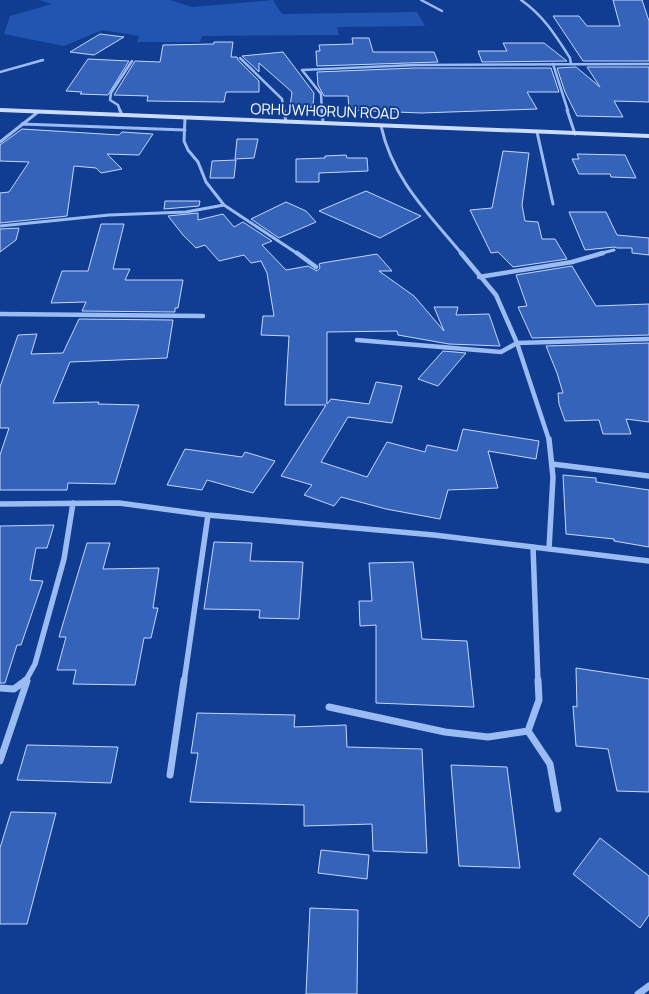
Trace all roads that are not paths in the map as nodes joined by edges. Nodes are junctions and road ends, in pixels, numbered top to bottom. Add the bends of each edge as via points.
1 (421, 0) edge
2 (521, 0) edge
3 (442, 11) dead end
4 (240, 58) dead end
5 (43, 60) dead end
6 (132, 61) dead end
7 (553, 64) junction
8 (571, 64) junction
9 (649, 64) edge
10 (0, 72) edge
11 (0, 110) edge
12 (38, 112) junction
13 (122, 115) junction
14 (185, 118) junction
15 (286, 122) junction
16 (323, 123) junction
17 (22, 124) junction
18 (381, 126) junction
19 (185, 130) junction
20 (537, 132) junction
21 (575, 134) junction
22 (649, 136) edge
23 (0, 142) edge
24 (553, 204) dead end
25 (224, 206) junction
26 (0, 226) edge
27 (614, 250) dead end
28 (316, 267) dead end
29 (479, 277) junction
30 (0, 314) edge
31 (203, 316) dead end
32 (649, 339) edge
33 (357, 340) dead end
34 (517, 343) junction
35 (552, 464) junction
36 (649, 476) edge
37 (73, 502) junction
38 (0, 504) edge
39 (208, 515) junction
40 (533, 547) junction
41 (549, 549) junction
42 (649, 560) edge
43 (27, 680) junction
44 (0, 688) edge
45 (329, 707) dead end
46 (528, 731) junction
47 (0, 761) edge
48 (170, 775) dead end
49 (558, 809) dead end
50 (649, 986) edge
51 (638, 994) edge

1 - 3 street
2 - 8 street via 548,24
4 - 15 street via 282,99
5 - 10 street
6 - 13 street via 111,93 110,100 118,105
7 - 8 street
7 - 16 street via 302,70 321,94
7 - 21 street
8 - 9 street
11 - 12 street, ORHUWHORUN ROAD
12 - 13 street, ORHUWHORUN ROAD
12 - 17 street
13 - 14 street, ORHUWHORUN ROAD
14 - 15 street, ORHUWHORUN ROAD
14 - 19 street
15 - 16 street, ORHUWHORUN ROAD
16 - 18 street, ORHUWHORUN ROAD
17 - 19 street
17 - 23 street
18 - 20 street, ORHUWHORUN ROAD
18 - 29 street via 386,148 406,185
19 - 25 street via 184,141 188,150
20 - 21 street, ORHUWHORUN ROAD
20 - 24 street
21 - 22 street, ORHUWHORUN ROAD
25 - 26 street via 186,212
25 - 28 street
27 - 29 street via 572,262
29 - 34 street via 496,295
30 - 31 street
32 - 34 street
33 - 34 street via 501,352
34 - 35 street via 549,438
35 - 36 street
35 - 41 street
37 - 38 street
37 - 39 street via 119,503
37 - 43 street via 64,559 35,664
39 - 40 street via 434,534
39 - 48 street
40 - 41 street
40 - 46 street via 539,700
41 - 42 street
43 - 44 street via 14,689
43 - 47 street
45 - 46 street via 445,732 488,737
46 - 49 street via 550,764
50 - 51 street

